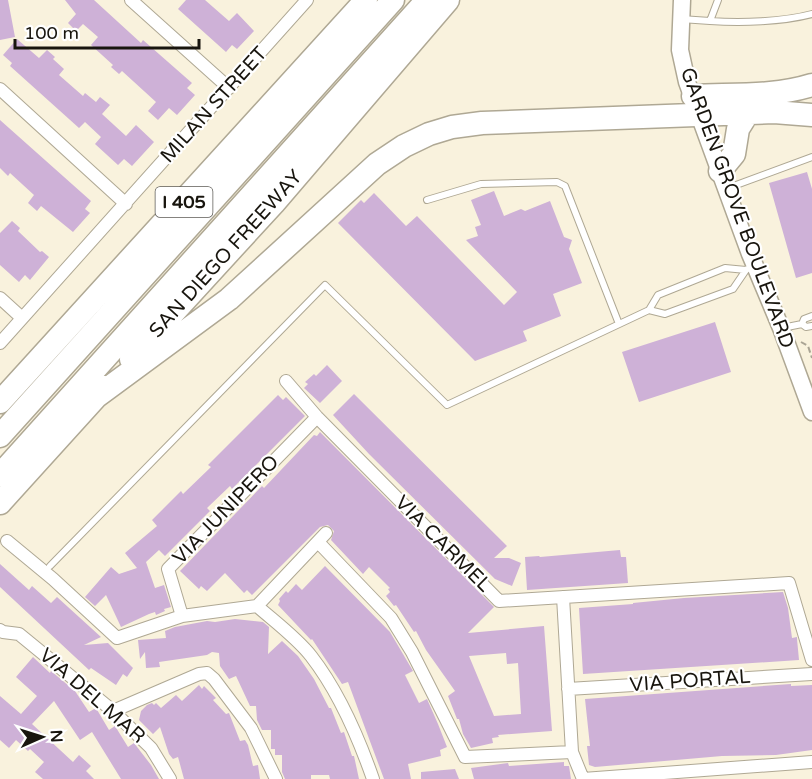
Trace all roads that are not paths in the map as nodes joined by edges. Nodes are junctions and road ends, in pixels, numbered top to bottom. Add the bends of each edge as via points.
1 (131, 0) edge
2 (307, 0) edge
3 (366, 0) edge
4 (393, 0) edge
5 (427, 0) edge
6 (448, 0) edge
7 (682, 0) edge
8 (718, 0) edge
9 (812, 14) edge
10 (681, 19) junction
11 (710, 21) junction
12 (812, 85) edge
13 (230, 88) junction
14 (0, 89) edge
15 (697, 105) junction
16 (748, 114) junction
17 (812, 115) edge
18 (812, 157) edge
19 (780, 169) junction
20 (784, 177) dead end
21 (723, 180) junction
22 (427, 200) dead end
23 (126, 204) junction
24 (750, 268) junction
25 (0, 298) edge
26 (649, 310) junction
27 (812, 316) edge
28 (22, 318) junction
29 (619, 324) junction
30 (802, 324) junction
31 (812, 326) edge
32 (781, 328) junction
33 (0, 343) edge
34 (286, 381) dead end
35 (96, 397) junction
36 (0, 402) edge
37 (812, 412) edge
38 (318, 417) junction
39 (0, 436) edge
40 (0, 475) edge
41 (0, 503) edge
42 (7, 541) dead end
43 (50, 566) dead end
44 (563, 597) junction
45 (257, 606) junction
46 (182, 616) junction
47 (0, 630) edge
48 (812, 660) edge
49 (812, 674) edge
50 (568, 689) junction
51 (113, 711) junction
52 (572, 752) junction
53 (812, 762) edge
54 (687, 775) edge
55 (170, 779) edge
56 (276, 779) edge
57 (373, 779) edge
58 (583, 779) edge

1 - 13 street
2 - 13 street, MILAN STREET
3 - 36 highway, I 405
4 - 39 highway
5 - 40 highway
6 - 35 highway, SAN DIEGO FREEWAY via 274,203
7 - 10 main road, GARDEN GROVE BOULEVARD
8 - 11 lane
9 - 11 lane via 799,18
10 - 11 lane
10 - 15 main road, GARDEN GROVE BOULEVARD via 680,50
12 - 15 highway
13 - 23 street, MILAN STREET
14 - 23 street
15 - 16 highway
15 - 21 main road, GARDEN GROVE BOULEVARD
15 - 35 highway via 482,123 429,134 404,146 376,164 229,299
16 - 17 highway
16 - 21 highway via 738,129 734,154
18 - 19 lane
19 - 20 lane
19 - 21 lane
21 - 24 main road, GARDEN GROVE BOULEVARD
22 - 29 lane via 481,184 557,182 565,186
23 - 28 street, MILAN STREET
24 - 26 lane via 725,268 658,295
24 - 26 lane via 733,290 665,314
24 - 32 main road, GARDEN GROVE BOULEVARD
25 - 28 street
26 - 29 lane
27 - 30 lane
28 - 33 street, MILAN STREET
29 - 43 lane via 447,405 325,285
30 - 31 lane
30 - 32 lane
32 - 37 main road, GARDEN GROVE BOULEVARD
34 - 38 street, VIA CARMEL
35 - 41 highway, SAN DIEGO FREEWAY
38 - 44 street, VIA CARMEL via 499,601
38 - 46 street, VIA JUNIPERO via 168,569
42 - 46 street via 117,638
44 - 48 street, VIA CARMEL via 789,583
44 - 50 street
45 - 46 street
45 - 52 street via 323,538 390,618 412,652 465,757
45 - 57 street via 310,654 332,686
47 - 51 street, VIA DEL MAR via 20,634
49 - 50 street, VIA PORTAL
50 - 52 street
51 - 55 street, VIA DEL MAR via 151,748
51 - 56 street via 207,674 251,728
52 - 58 street
53 - 54 street
54 - 58 street

